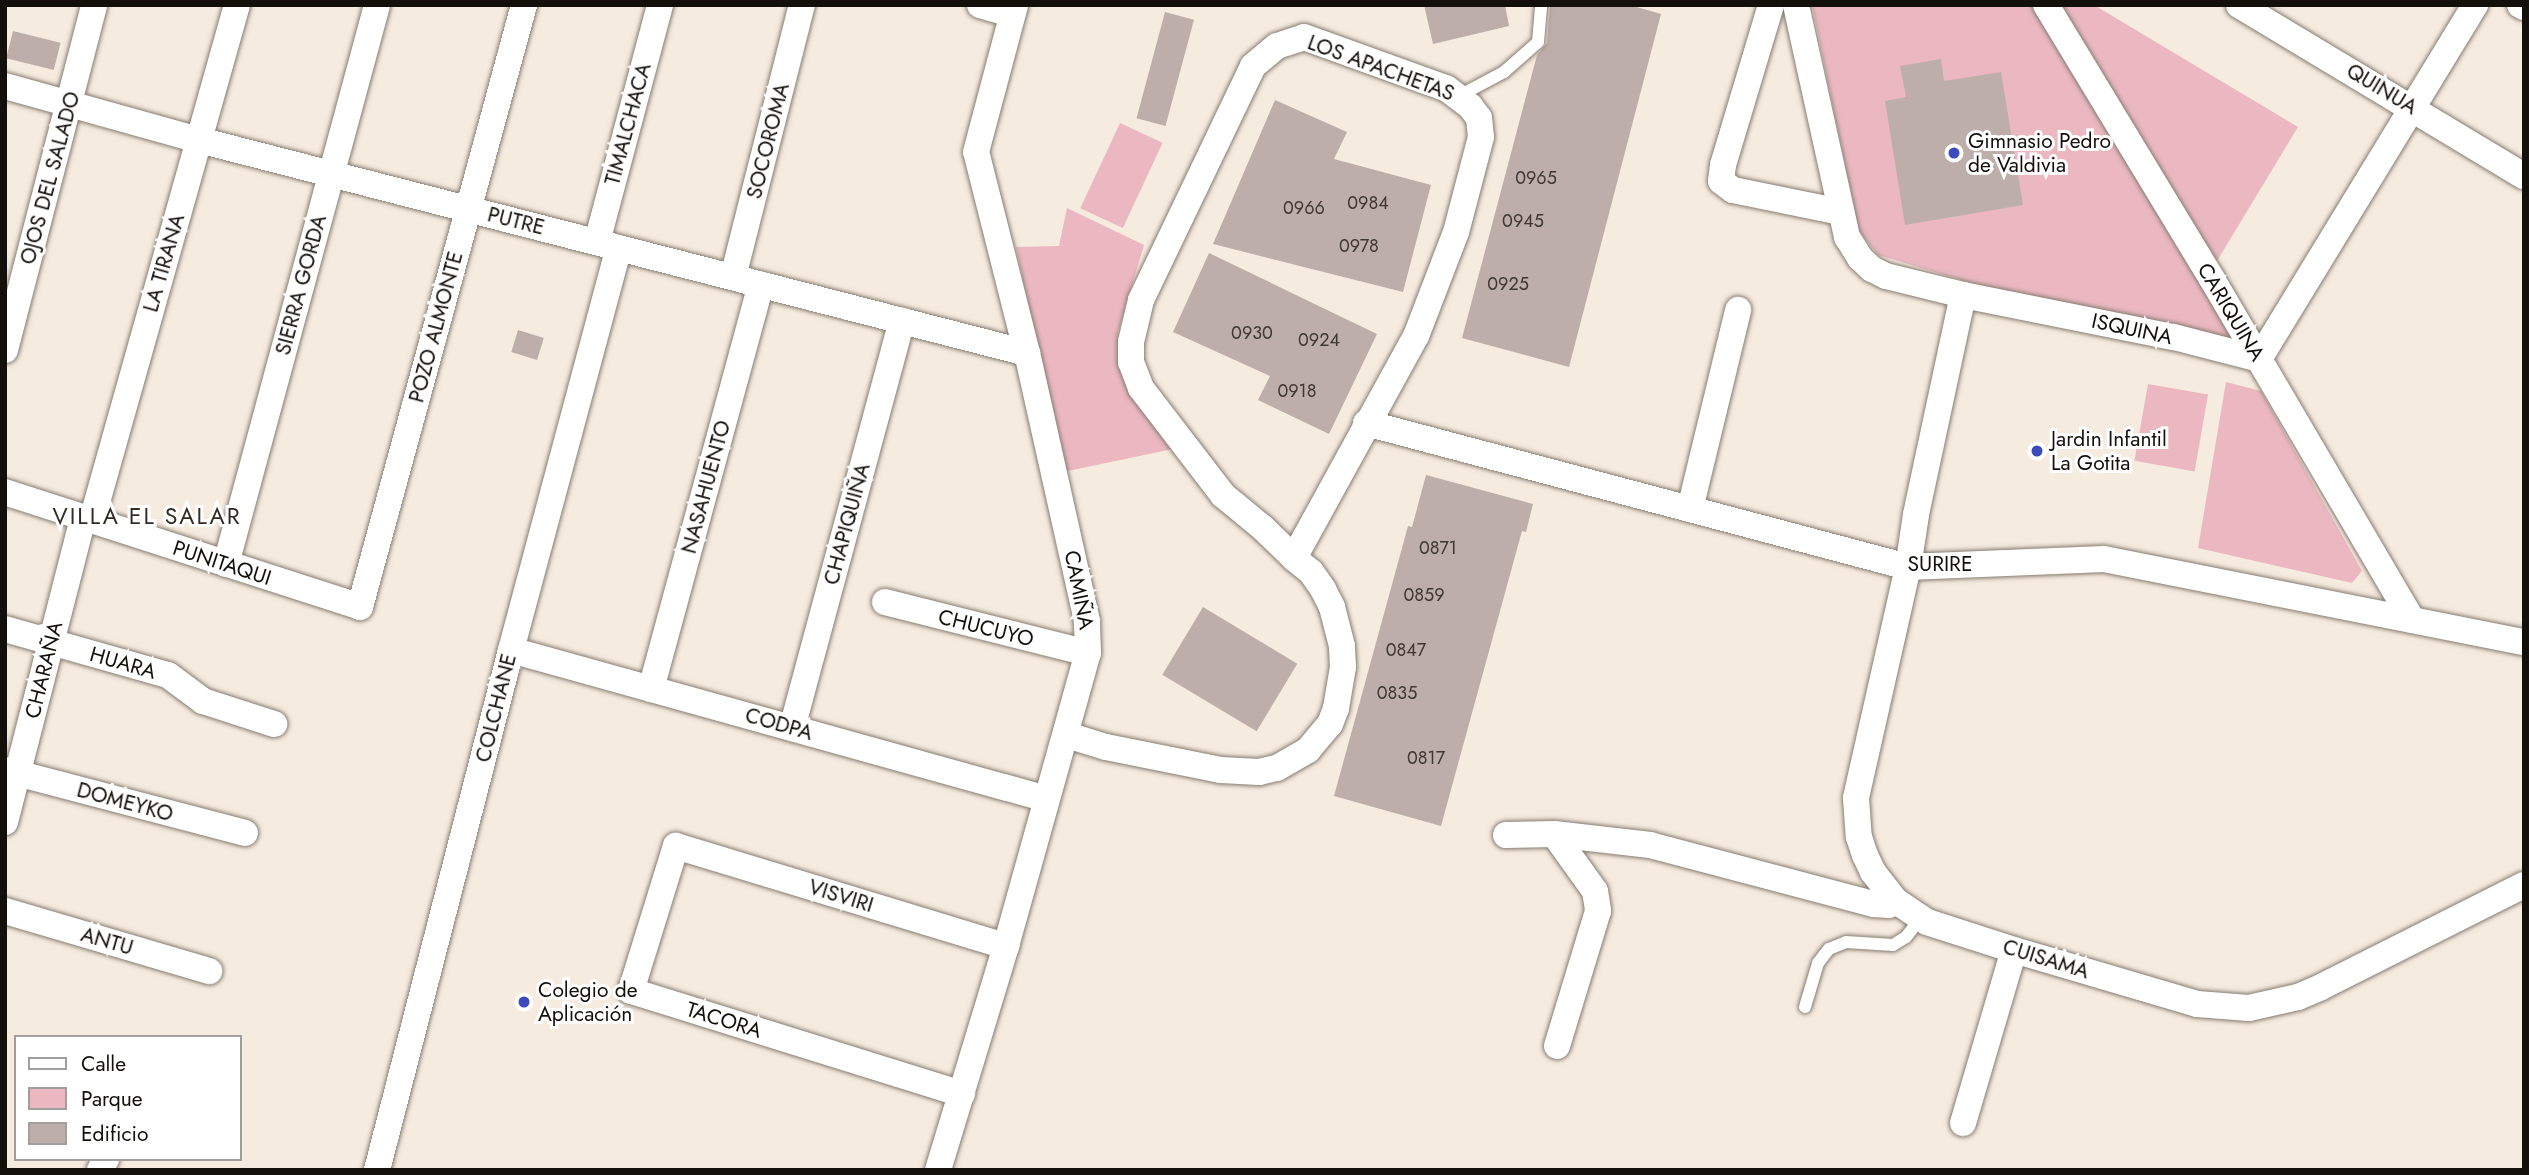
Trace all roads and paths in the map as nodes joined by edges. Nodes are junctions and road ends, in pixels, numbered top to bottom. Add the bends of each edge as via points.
1 (94, 5) edge
2 (237, 5) edge
3 (377, 5) edge
4 (524, 5) edge
5 (660, 5) edge
6 (802, 5) edge
7 (980, 5) edge
8 (1541, 5) edge
9 (1771, 5) edge
10 (1796, 5) edge
11 (2046, 5) edge
12 (2239, 5) edge
13 (2474, 5) edge
14 (1013, 10) edge
15 (5, 86) edge
16 (1459, 96) junction
17 (70, 103) junction
18 (2411, 106) junction
19 (199, 140) junction
20 (332, 174) junction
21 (2524, 176) edge
22 (468, 209) junction
23 (1841, 212) junction
24 (608, 245) junction
25 (733, 278) junction
26 (761, 285) junction
27 (1963, 295) junction
28 (1738, 310) dead end
29 (901, 321) junction
30 (5, 350) edge
31 (1027, 353) junction
32 (2259, 359) junction
33 (1366, 423) junction
34 (5, 492) edge
35 (1690, 509) junction
36 (87, 519) junction
37 (1294, 558) junction
38 (226, 564) junction
39 (1909, 567) junction
40 (885, 602) dead end
41 (360, 607) joint
42 (2412, 620) junction
43 (5, 629) edge
44 (51, 642) junction
45 (2524, 642) edge
46 (511, 650) junction
47 (1088, 653) junction
48 (651, 689) junction
49 (274, 724) dead end
50 (792, 728) junction
51 (1067, 735) junction
52 (11, 772) edge
53 (1047, 799) junction
54 (5, 822) edge
55 (245, 833) dead end
56 (1554, 834) junction
57 (1506, 835) dead end
58 (676, 846) joint
59 (2524, 885) edge
60 (1896, 901) junction
61 (5, 911) edge
62 (1921, 918) junction
63 (1006, 946) junction
64 (2014, 950) junction
65 (209, 971) dead end
66 (1805, 1007) dead end
67 (1557, 1046) dead end
68 (962, 1094) junction
69 (1964, 1123) dead end
70 (377, 1170) edge
71 (938, 1170) edge

1 - 17 street, OJOS DEL SALADO
2 - 19 street, LA TIRANA
3 - 20 street, SIERRA GORDA
4 - 22 street, POZO ALMONTE
5 - 24 street, TIMALCHACA
6 - 25 street, SOCOROMA
7 - 14 street
8 - 16 lane via 1538,42 1504,72
9 - 23 street via 1721,181 1733,190
10 - 23 street, ISQUINA
11 - 32 street, CARIQUINA
12 - 18 street, QUINUA
13 - 18 street
14 - 31 street, CAMIÑA via 976,152
15 - 17 street, PUTRE
16 - 33 street, LOS APACHETAS via 1479,118 1481,136 1455,232 1416,336
16 - 37 street, LOS APACHETAS via 1304,37 1277,47 1253,66 1141,300 1131,362 1141,388 1223,495
17 - 19 street, PUTRE
17 - 30 street, OJOS DEL SALADO
18 - 21 street, QUINUA
18 - 32 street
19 - 20 street, PUTRE
19 - 36 street, LA TIRANA
20 - 22 street, PUTRE
20 - 38 street, SIERRA GORDA
22 - 24 street, PUTRE
22 - 41 street, POZO ALMONTE
23 - 27 street, ISQUINA via 1853,248 1872,269
24 - 25 street, PUTRE
24 - 46 street, COLCHANE
25 - 26 street, PUTRE
26 - 29 street, PUTRE
26 - 48 street, NASAHUENTO
27 - 32 street, ISQUINA via 2174,337
27 - 39 street, CUISAMA
28 - 35 street
29 - 31 street, PUTRE
29 - 50 street, CHAPIQUIÑA
31 - 47 street, CAMIÑA via 1087,621
32 - 42 street, CARIQUINA
33 - 35 street, SURIRE
33 - 37 street, LOS APACHETAS
34 - 36 street, PUNITAQUI
35 - 39 street, SURIRE
36 - 38 street, PUNITAQUI
36 - 44 street, CHARAÑA
37 - 51 street, LOS APACHETAS via 1323,589 1342,646 1336,708 1308,750 1277,768 1240,773
38 - 41 street, PUNITAQUI
39 - 42 street, SURIRE via 2104,559
39 - 60 street, CUISAMA via 1856,798 1864,855
40 - 47 street, CHUCUYO
42 - 45 street, SURIRE
43 - 44 street, HUARA
44 - 49 street, HUARA via 168,675 202,701
44 - 52 street, CHARAÑA
46 - 48 street, CODPA
46 - 70 street, COLCHANE
47 - 51 street, CAMIÑA
48 - 50 street, CODPA
50 - 53 street, CODPA
51 - 53 street, CAMIÑA
52 - 54 street, CHARAÑA
52 - 55 street, DOMEYKO
53 - 63 street, CAMIÑA
56 - 57 street
56 - 60 street via 1650,845 1874,904
56 - 67 street via 1595,891 1598,911
58 - 63 street, VISVIRI
58 - 68 street, TACORA via 631,991
59 - 64 street, CUISAMA via 2321,987 2249,1007 2197,1004
60 - 62 street, CUISAMA
61 - 65 street, ANTU
62 - 64 street, CUISAMA
62 - 66 lane via 1893,945 1846,942 1829,949 1818,963
63 - 68 street, CAMIÑA
64 - 69 street
68 - 71 street, CAMIÑA

